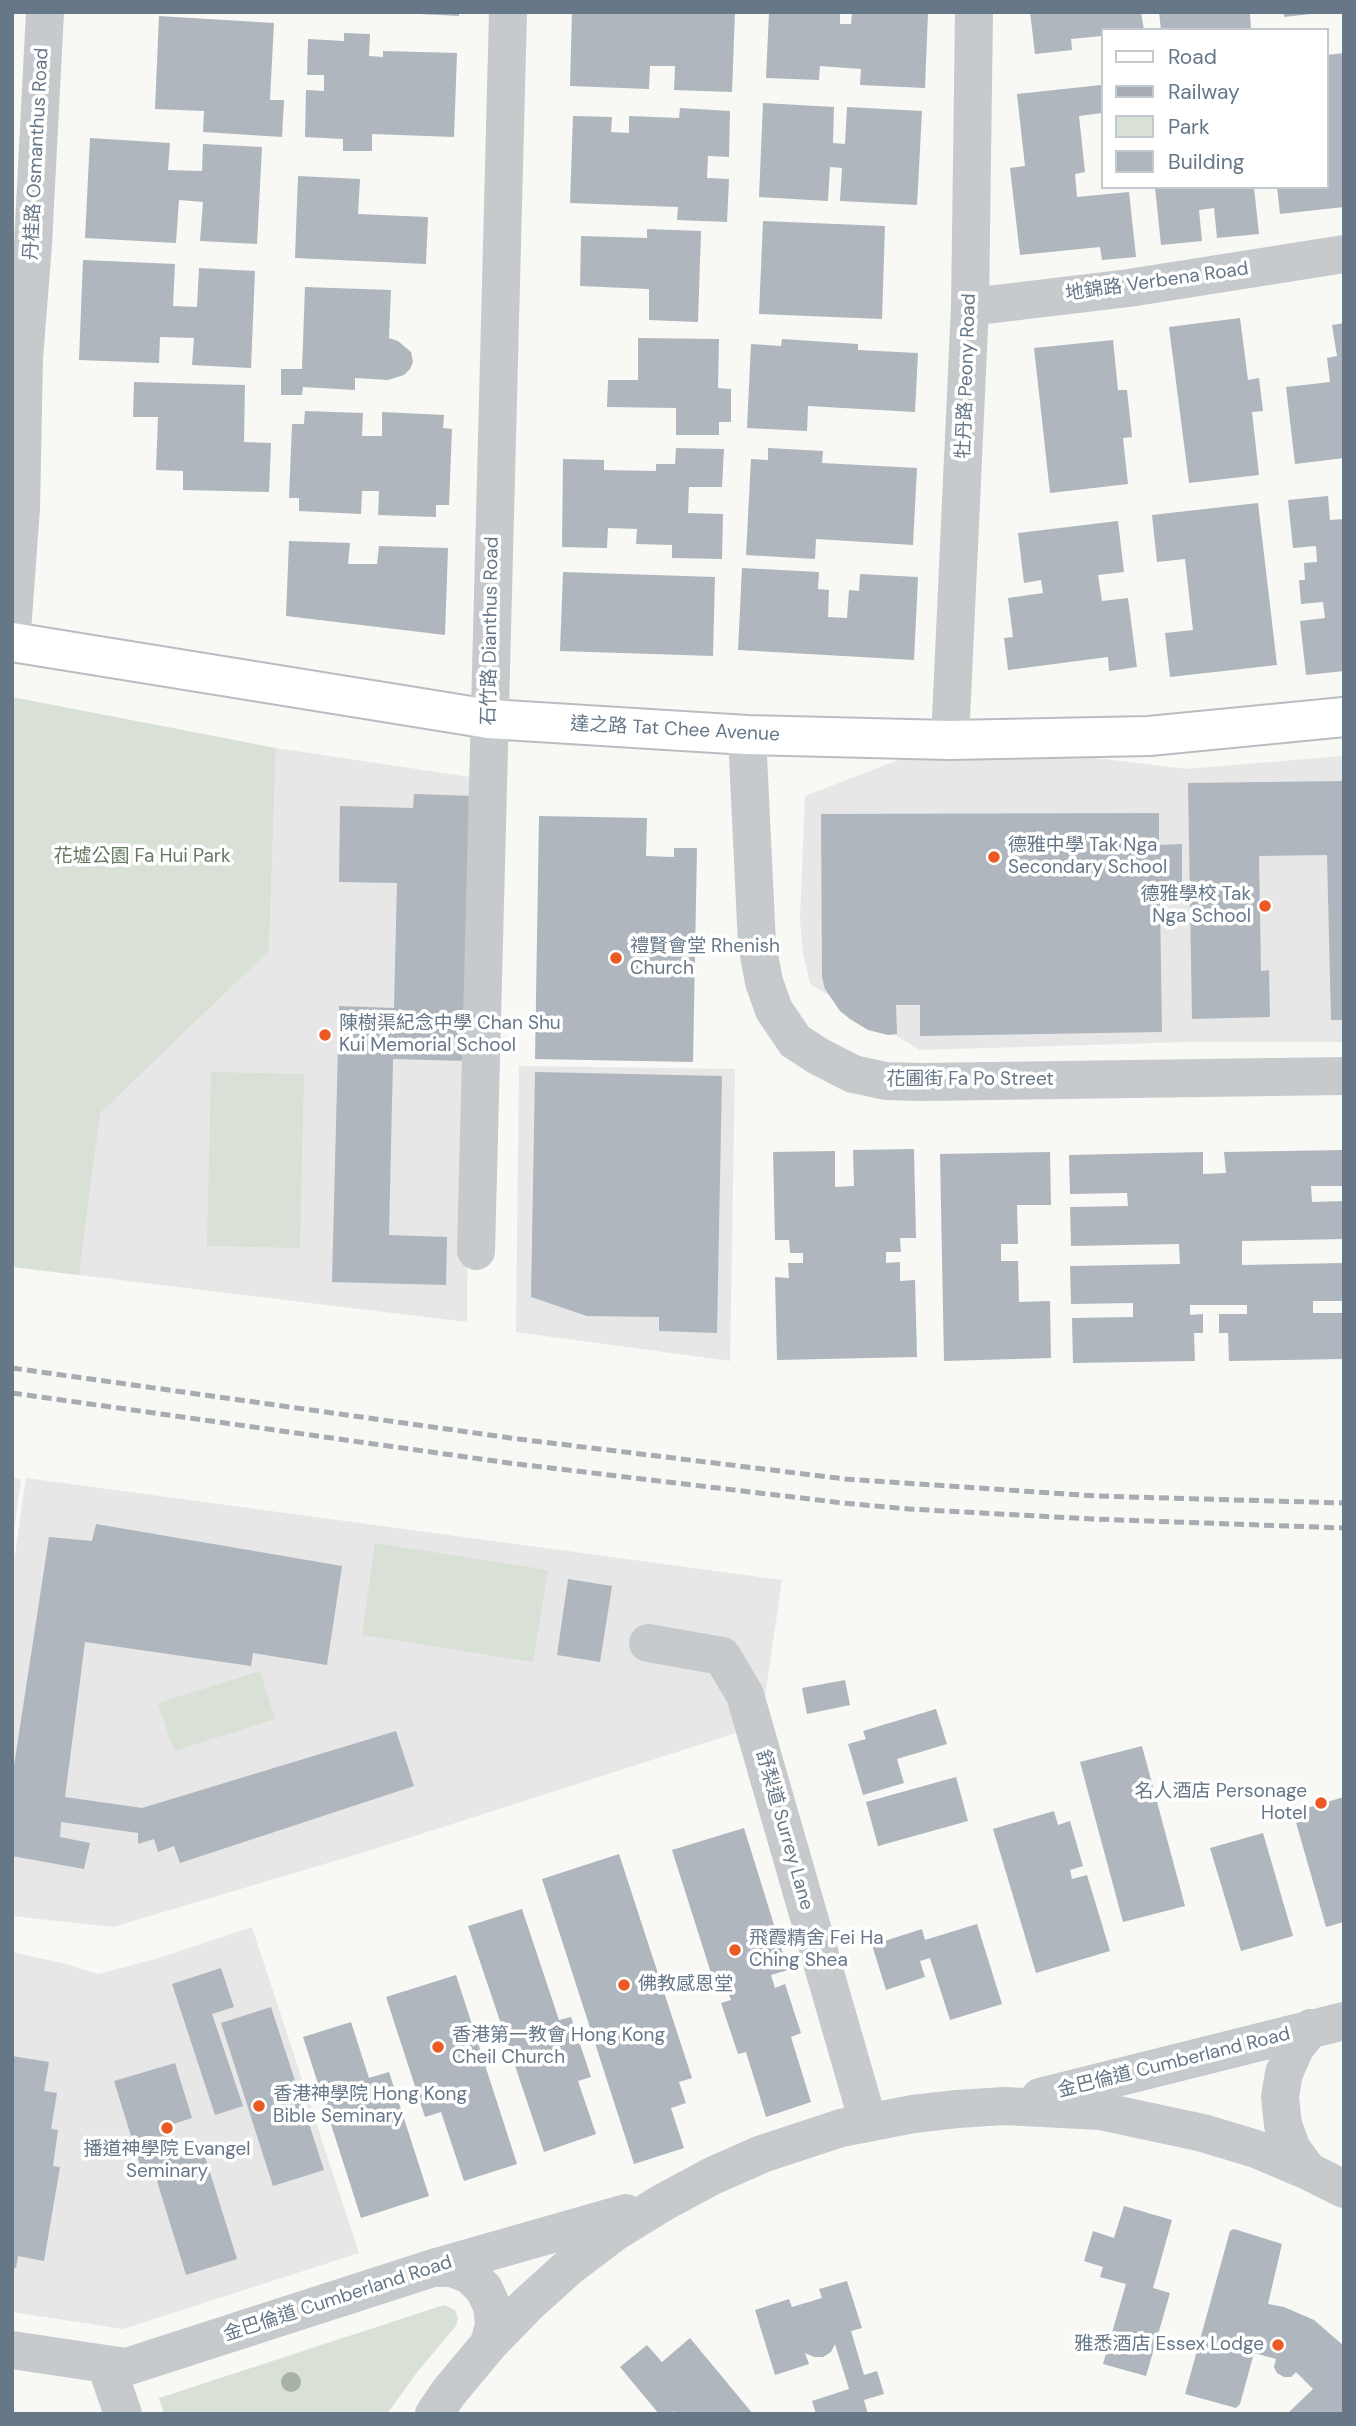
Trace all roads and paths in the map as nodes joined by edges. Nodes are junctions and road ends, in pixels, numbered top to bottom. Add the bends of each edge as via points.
1 (45, 12) edge
2 (508, 12) edge
3 (974, 12) edge
4 (1344, 254) edge
5 (970, 307) junction
6 (18, 355) edge
7 (12, 631) edge
8 (12, 642) edge
9 (1344, 717) edge
10 (489, 719) junction
11 (747, 735) junction
12 (950, 740) junction
13 (1344, 1076) edge
14 (476, 1251) dead end
15 (648, 1643) dead end
16 (1328, 2024) edge
17 (1005, 2106) junction
18 (868, 2122) junction
19 (1308, 2171) junction
20 (1344, 2189) edge
21 (662, 2203) junction
22 (433, 2268) junction
23 (489, 2344) junction
24 (12, 2350) edge
25 (106, 2365) junction
26 (123, 2414) edge
27 (434, 2414) edge

1 - 6 street, 丹桂路 Osmanthus Road via 33,244
2 - 10 street, 石竹路 Dianthus Road
3 - 5 street, 牡丹路 Peony Road
4 - 5 street, 地錦路 Verbena Road
5 - 12 street, 牡丹路 Peony Road
6 - 7 street, 丹桂路 Osmanthus Road via 21,508
8 - 10 main road, 達之路 Tat Chee Avenue
9 - 12 main road, 達之路 Tat Chee Avenue via 1149,736
10 - 11 main road, 達之路 Tat Chee Avenue
10 - 14 street, 石竹路 Dianthus Road
11 - 12 main road, 達之路 Tat Chee Avenue
11 - 13 street, 花圃街 Fa Po Street via 757,944 764,982 774,1010 794,1041 818,1056 853,1074 886,1081
15 - 18 street, 舒梨道 Surrey Lane via 722,1656 745,1695
16 - 17 street, 金巴倫道 Cumberland Road
16 - 19 street via 1295,2048 1280,2097 1292,2150
17 - 18 street
17 - 19 street via 1148,2120 1230,2141
18 - 21 street via 762,2154
19 - 20 street
21 - 22 street, 金巴倫道 Cumberland Road
21 - 23 street via 570,2266
22 - 23 street via 452,2268 470,2275 484,2289 494,2325
22 - 25 street, 金巴倫道 Cumberland Road via 126,2367
23 - 27 street
24 - 25 street, 金巴倫道 Cumberland Road
25 - 26 street

